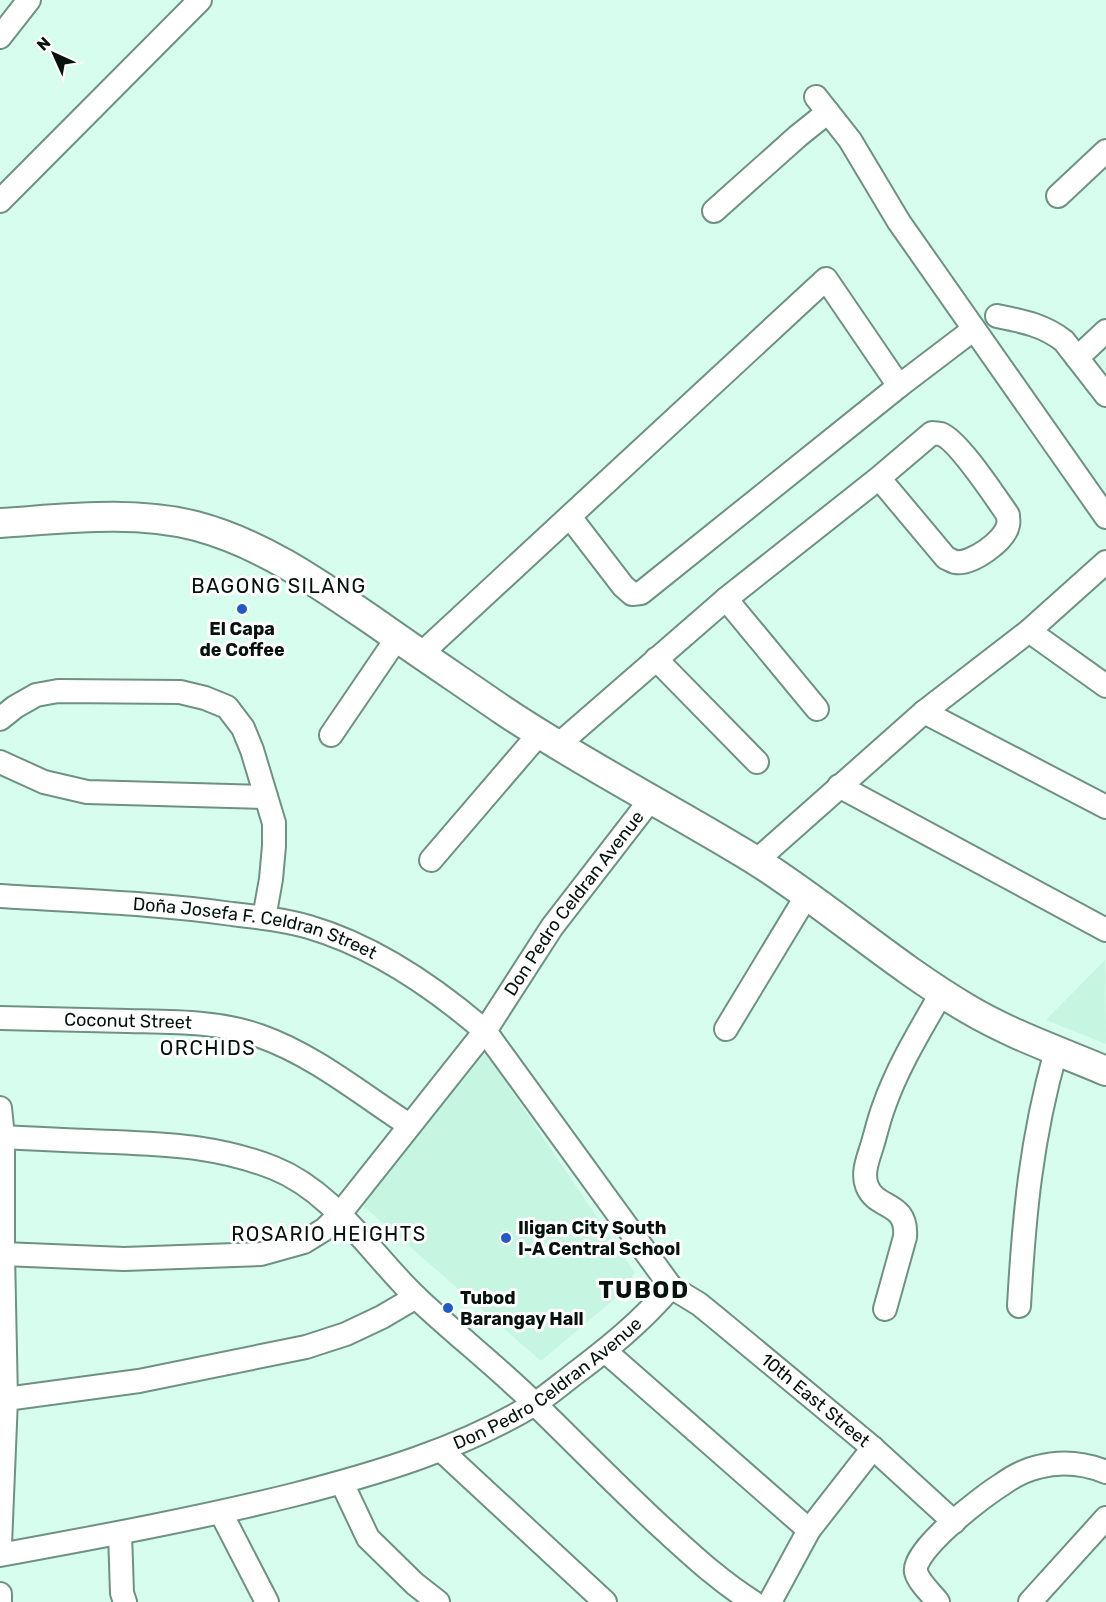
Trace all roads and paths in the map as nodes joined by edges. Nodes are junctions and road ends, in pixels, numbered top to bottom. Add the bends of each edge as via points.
1 (29, 0) edge
2 (200, 0) edge
3 (0, 37) edge
4 (1106, 151) edge
5 (1058, 196) dead end
6 (0, 201) edge
7 (714, 211) dead end
8 (997, 316) dead end
9 (974, 329) junction
10 (1106, 331) edge
11 (1077, 358) junction
12 (899, 386) junction
13 (1106, 395) edge
14 (879, 478) junction
15 (570, 517) junction
16 (1106, 517) edge
17 (0, 523) edge
18 (1106, 562) edge
19 (726, 599) junction
20 (1029, 631) junction
21 (397, 638) junction
22 (421, 654) junction
23 (656, 659) junction
24 (1106, 686) edge
25 (817, 709) dead end
26 (924, 712) junction
27 (0, 719) edge
28 (331, 735) dead end
29 (548, 739) junction
30 (0, 762) edge
31 (757, 762) dead end
32 (839, 786) junction
33 (266, 797) junction
34 (651, 799) junction
35 (1106, 807) edge
36 (431, 860) dead end
37 (756, 861) junction
38 (807, 895) junction
39 (0, 896) edge
40 (264, 918) junction
41 (1106, 930) edge
42 (942, 992) junction
43 (0, 1018) edge
44 (726, 1029) dead end
45 (485, 1031) junction
46 (1056, 1052) junction
47 (1106, 1071) edge
48 (0, 1108) edge
49 (409, 1125) junction
50 (3, 1137) junction
51 (339, 1215) junction
52 (3, 1254) junction
53 (670, 1287) junction
54 (416, 1297) junction
55 (1019, 1306) dead end
56 (885, 1309) dead end
57 (605, 1351) junction
58 (6, 1399) junction
59 (535, 1404) junction
60 (873, 1448) junction
61 (441, 1450) junction
62 (1106, 1472) edge
63 (342, 1483) junction
64 (221, 1513) junction
65 (1106, 1518) edge
66 (954, 1522) junction
67 (809, 1530) junction
68 (120, 1533) junction
69 (0, 1545) edge
70 (0, 1555) edge
71 (0, 1594) edge
72 (0, 1602) edge
73 (125, 1602) edge
74 (267, 1602) edge
75 (438, 1602) edge
76 (605, 1602) edge
77 (753, 1602) edge
78 (770, 1602) edge
79 (938, 1602) edge
80 (1030, 1602) edge

1 - 3 street
2 - 6 street
4 - 5 street
7 - 9 street via 798,136 822,104 850,140 899,222
8 - 11 street via 1047,330 1064,341
9 - 12 street
9 - 16 street
10 - 11 street
11 - 13 street
12 - 15 street via 637,595 623,586
12 - 15 street via 826,279
14 - 14 street via 932,433 941,434 964,455 994,495 1008,515 1008,525 1002,537 988,549 969,561 956,562 946,558
14 - 19 street
15 - 22 street
17 - 21 main road via 128,517 198,527 253,547 293,568
18 - 20 street
19 - 23 street
19 - 25 street
20 - 24 street
20 - 26 street
21 - 22 main road
21 - 28 street
22 - 29 main road
23 - 29 street
23 - 31 street
26 - 32 street
26 - 35 street
27 - 33 street via 36,695 58,691 180,692 205,698 227,707 243,728
29 - 34 main road
29 - 36 street
30 - 33 street via 44,782 87,792
32 - 37 street
32 - 41 street
33 - 40 street via 274,823 274,846
34 - 37 main road
34 - 45 street, Don Pedro Celdran Avenue via 552,927
37 - 38 main road
38 - 42 main road via 895,962
38 - 44 street
39 - 40 street, Doña Josefa F. Celdran Street via 184,907
40 - 45 street, Doña Josefa F. Celdran Street via 308,926 344,939 428,986
42 - 46 main road via 1011,1032
42 - 56 street via 902,1064 884,1106 865,1169 868,1189 899,1212 906,1227
43 - 49 street, Coconut Street via 193,1022 260,1036 314,1064
45 - 49 street, Don Pedro Celdran Avenue
45 - 53 street
46 - 47 main road
46 - 55 street via 1034,1144
48 - 50 street
49 - 51 street, Don Pedro Celdran Avenue
50 - 51 street via 189,1145 228,1152 302,1182
50 - 52 street
51 - 52 street, Don Pedro Celdran Avenue via 304,1242 261,1254 124,1259
51 - 54 street
52 - 58 street
53 - 57 street, Don Pedro Celdran Avenue via 650,1311
53 - 60 street, 10th East Street via 699,1304
54 - 58 street via 346,1334 306,1347 139,1381
54 - 59 street
57 - 59 street, Don Pedro Celdran Avenue
57 - 67 street
58 - 69 street
59 - 61 street, Don Pedro Celdran Avenue
59 - 77 street via 688,1552 725,1585
60 - 66 street, 10th East Street
60 - 67 street
61 - 63 street, Don Pedro Celdran Avenue
61 - 76 street
62 - 66 street via 1080,1464 1038,1467 1001,1484
63 - 64 street, Don Pedro Celdran Avenue
63 - 75 street via 368,1538
64 - 68 street, Don Pedro Celdran Avenue
64 - 74 street
65 - 80 street
66 - 79 street via 926,1549 916,1566 916,1573
67 - 78 street
68 - 70 street, Don Pedro Celdran Avenue
68 - 73 street
71 - 72 street

